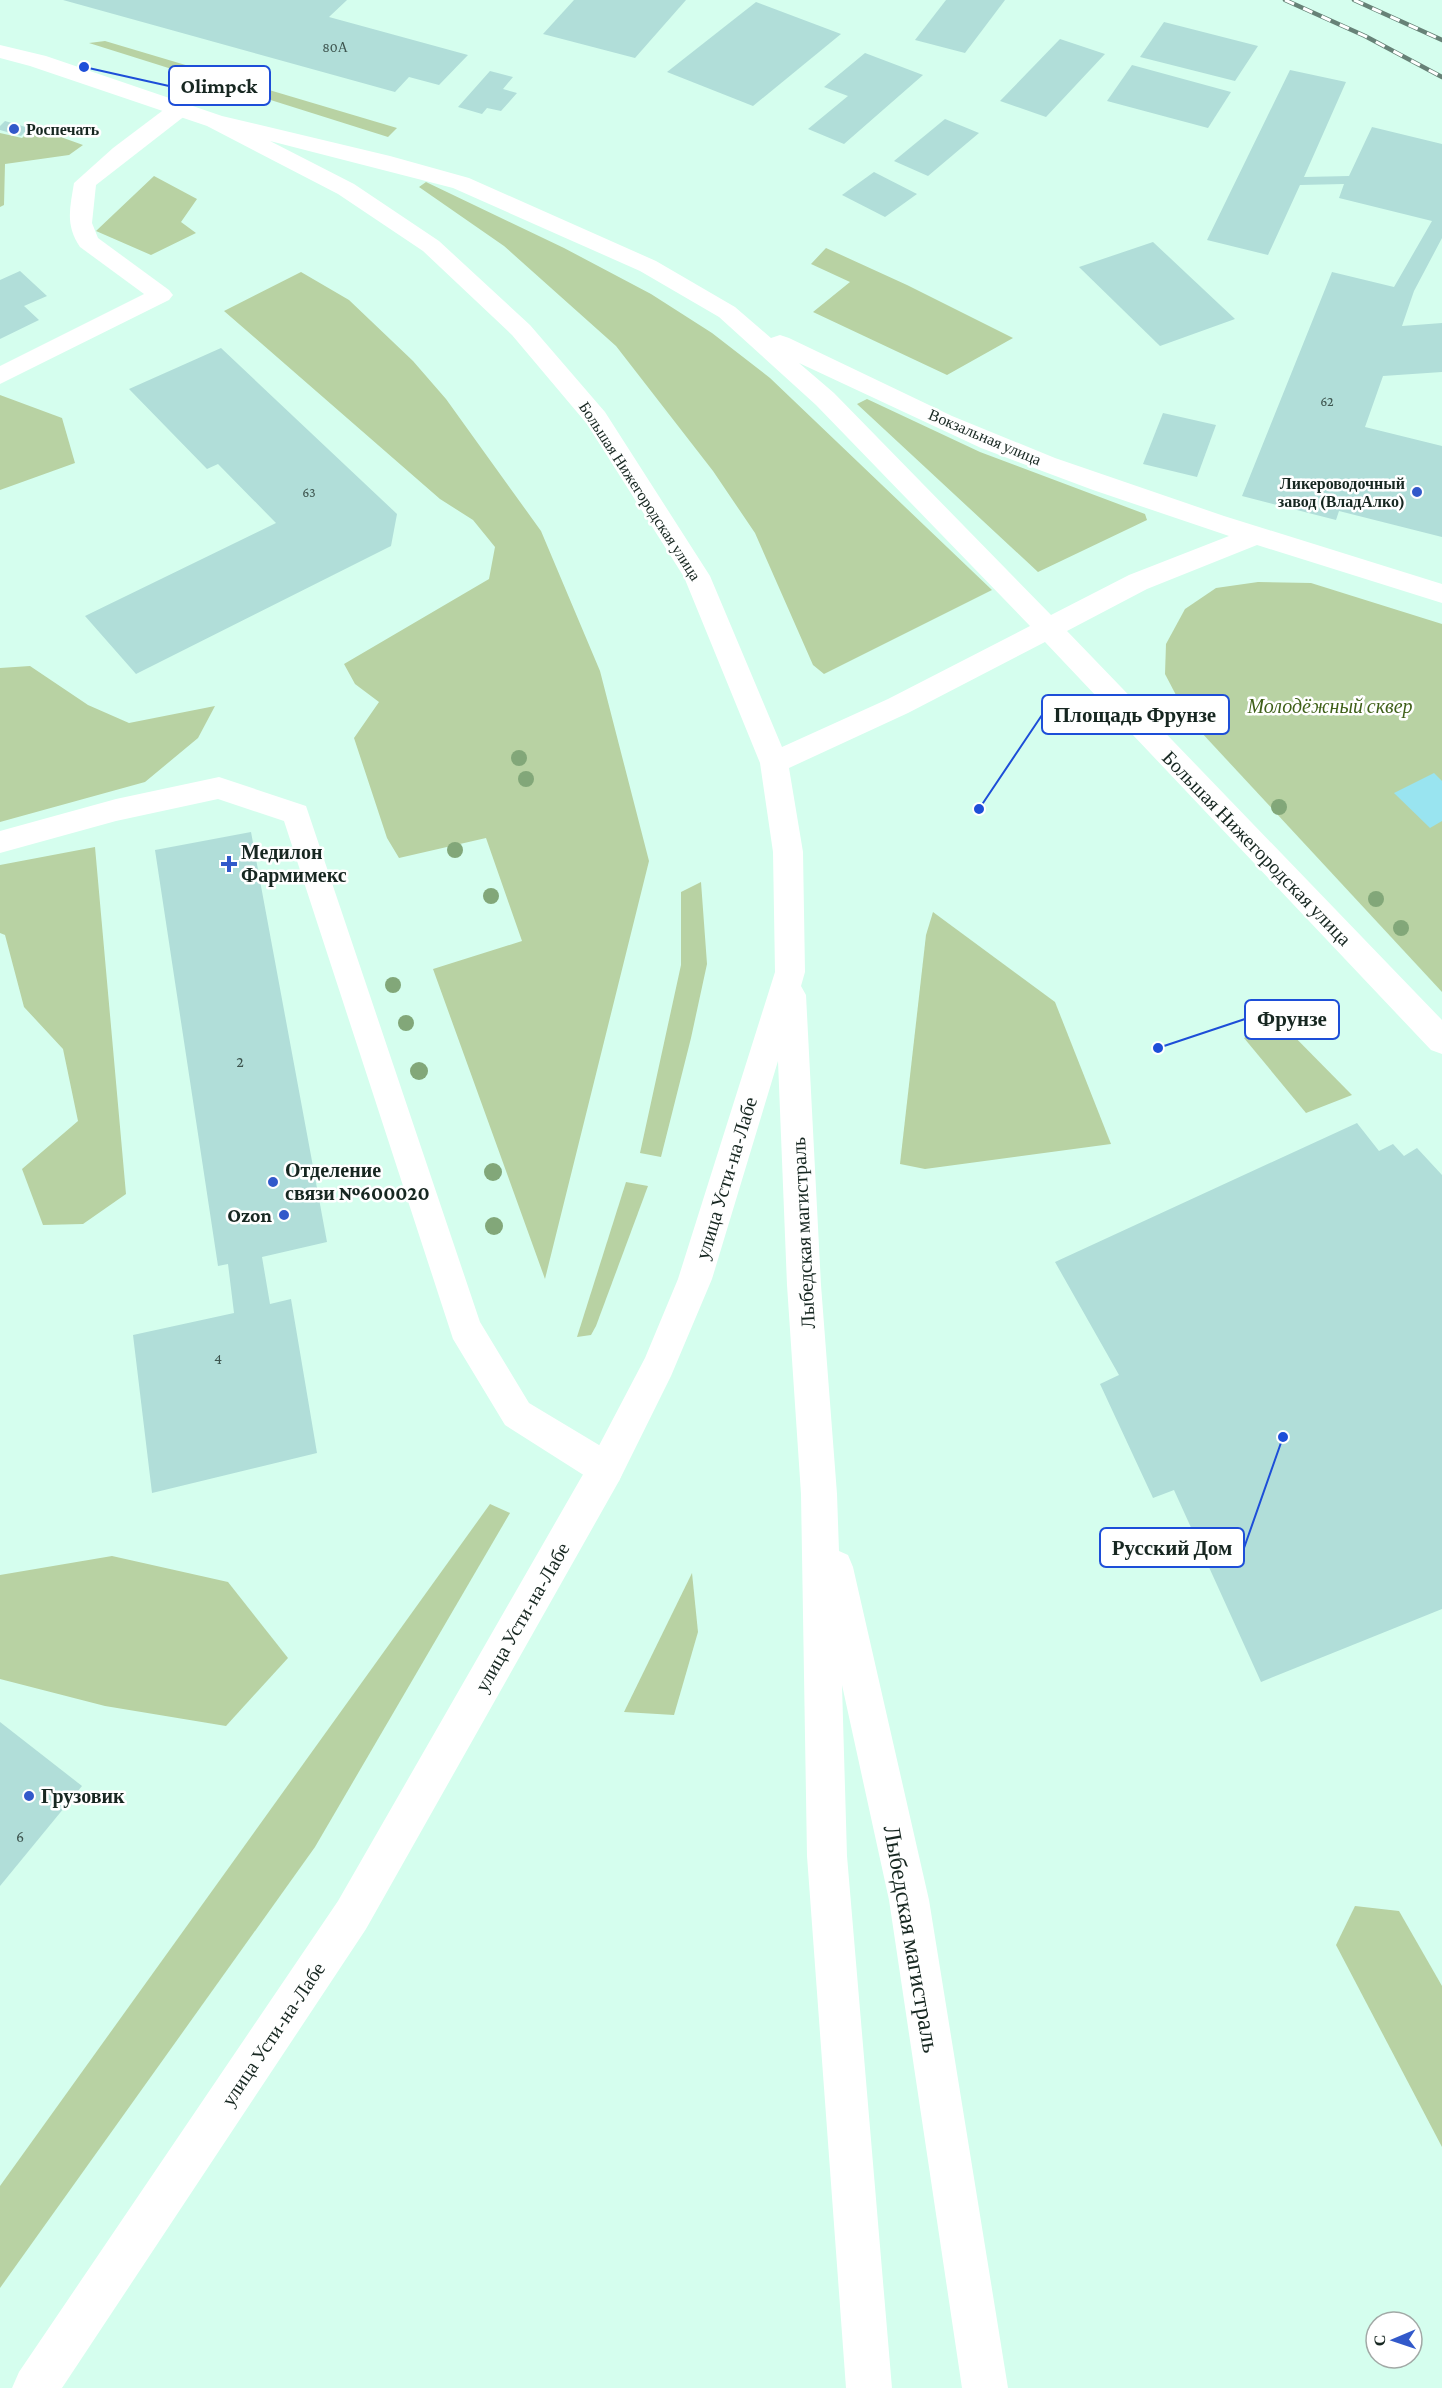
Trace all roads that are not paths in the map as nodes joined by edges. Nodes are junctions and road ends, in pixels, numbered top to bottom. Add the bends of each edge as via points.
1 (0, 51) edge
2 (178, 110) junction
3 (215, 121) junction
4 (727, 312) junction
5 (0, 376) edge
6 (1254, 536) junction
7 (1442, 594) edge
8 (1048, 628) junction
9 (774, 763) junction
10 (0, 842) edge
11 (790, 972) junction
12 (1442, 1041) edge
13 (606, 1469) junction
14 (819, 1494) junction
15 (35, 2388) edge
16 (869, 2388) edge
17 (985, 2388) edge

1 - 2 main road, Большая Нижегородская улица
2 - 3 main road, Большая Нижегородская улица
2 - 5 main road via 85,183 80,223 88,242 161,295
3 - 4 main road, Большая Нижегородская улица via 461,183 648,266
3 - 9 main road, Большая Нижегородская улица via 346,189 422,240 522,330 596,418 697,576
4 - 6 main road, Вокзальная улица via 805,356 988,441
4 - 8 main road, Большая Нижегородская улица via 825,399
6 - 7 main road, Вокзальная улица
6 - 8 main road via 1138,582
8 - 9 main road via 898,706
8 - 12 main road, Большая Нижегородская улица
9 - 11 main road, улица Усти-на-Лабе via 788,852
10 - 13 main road via 116,810 219,788 296,814 465,1328 517,1414
11 - 13 main road, улица Усти-на-Лабе via 695,1279 659,1365
11 - 14 main road, Лыбедская магистраль via 804,1285
13 - 15 main road, улица Усти-на-Лабе via 352,1915
14 - 16 main road, Лыбедская магистраль via 828,1856
14 - 17 main road, Лыбедская магистраль via 909,1900

